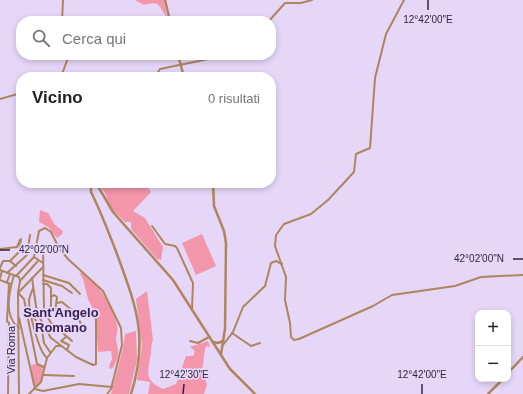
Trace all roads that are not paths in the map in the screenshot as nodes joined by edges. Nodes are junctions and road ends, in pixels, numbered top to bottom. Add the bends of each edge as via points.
1 (63, 0) edge
2 (165, 0) edge
3 (312, 0) edge
4 (404, 0) edge
5 (62, 16) edge
6 (169, 16) edge
7 (273, 16) edge
8 (67, 60) edge
9 (179, 60) edge
10 (206, 60) edge
11 (180, 66) junction
12 (63, 72) edge
13 (158, 72) edge
14 (182, 72) edge
15 (16, 94) edge
16 (0, 99) edge
17 (91, 188) edge
18 (99, 188) edge
19 (213, 188) edge
20 (152, 226) dead end
21 (30, 235) dead end
22 (43, 245) dead end
23 (0, 249) edge
24 (34, 257) junction
25 (10, 261) junction
26 (38, 261) junction
27 (43, 263) junction
28 (282, 264) junction
29 (16, 266) junction
30 (42, 268) junction
31 (1, 270) edge
32 (8, 273) junction
33 (42, 275) junction
34 (523, 275) edge
35 (15, 276) junction
36 (32, 278) junction
37 (0, 279) edge
38 (43, 280) junction
39 (20, 281) junction
40 (9, 283) junction
41 (43, 284) junction
42 (33, 288) junction
43 (72, 292) dead end
44 (18, 293) junction
45 (80, 294) dead end
46 (51, 297) junction
47 (57, 303) junction
48 (51, 309) junction
49 (192, 309) junction
50 (44, 310) junction
51 (56, 310) junction
52 (30, 312) junction
53 (59, 313) dead end
54 (95, 315) dead end
55 (18, 316) junction
56 (19, 328) junction
57 (83, 328) dead end
58 (232, 333) junction
59 (66, 337) junction
60 (209, 337) junction
61 (72, 341) dead end
62 (223, 341) junction
63 (190, 342) dead end
64 (213, 342) junction
65 (260, 343) dead end
66 (61, 346) junction
67 (215, 347) junction
68 (222, 347) junction
69 (67, 350) junction
70 (50, 352) junction
71 (221, 355) junction
72 (523, 357) edge
73 (46, 358) junction
74 (44, 367) junction
75 (511, 370) edge
76 (43, 375) junction
77 (74, 376) dead end
78 (500, 382) edge
79 (112, 388) junction
80 (35, 389) junction
81 (8, 394) edge
82 (19, 394) edge
83 (29, 394) edge
84 (108, 394) edge
85 (131, 394) edge
86 (255, 394) edge
87 (488, 394) edge

1 - 5 street
2 - 6 street
3 - 7 street via 284,4
4 - 28 street via 386,34 374,78 370,147 356,154 354,172 324,203 311,214 284,224 280,229 275,244
8 - 12 street
9 - 11 street
10 - 11 street
11 - 13 street via 159,69
11 - 14 street
15 - 16 street
17 - 85 street via 136,308 140,350
18 - 49 street via 113,212 165,270
19 - 62 street via 214,206 226,241
20 - 49 street via 165,244 177,248 193,283
21 - 29 street via 27,254
22 - 27 street
23 - 25 street via 18,246 21,239 19,252
24 - 26 street
24 - 35 street
24 - 79 street via 39,231 42,228 47,229 65,256 107,296 123,338
25 - 29 street
25 - 31 street via 3,261
26 - 27 street
26 - 39 street
27 - 30 street
28 - 34 street via 286,280 285,300 290,336 295,340 392,295 457,286 481,277
28 - 58 street via 276,261 271,263 264,286 243,307
29 - 32 street
30 - 33 street
30 - 36 street
31 - 32 street
31 - 37 street
32 - 35 street
32 - 40 street
33 - 38 street
33 - 45 street via 67,282
35 - 39 street via 19,277
35 - 40 street
36 - 42 street
36 - 44 street
37 - 40 street
38 - 41 street
38 - 43 street
39 - 44 street, Via Roma
40 - 56 street via 10,316
40 - 81 street via 6,310 6,321 9,323
41 - 46 street via 51,288
41 - 50 street
42 - 52 street via 29,298
42 - 66 street via 37,313 51,338
44 - 55 street, Via Roma
44 - 74 street via 24,299 37,364
46 - 47 street via 54,295
46 - 48 street
47 - 51 street
47 - 57 street via 62,302 74,312 72,313
48 - 50 street
48 - 51 street via 53,314
49 - 60 street
50 - 59 street via 51,323
51 - 53 street
52 - 70 street via 42,330 44,343
52 - 73 street via 39,348
54 - 69 street via 96,364 86,363
55 - 56 street, Via Roma
55 - 80 street
56 - 82 street, Via Roma
58 - 65 street via 250,346
58 - 68 street
59 - 61 street
59 - 69 street via 61,341 69,345
60 - 63 street via 199,343
60 - 64 street
62 - 64 street via 218,344
62 - 68 street
64 - 67 street
64 - 68 street
66 - 69 street
66 - 70 street via 56,346
67 - 68 street
67 - 71 street
68 - 71 street
70 - 73 street
71 - 86 street via 235,376
72 - 75 street
73 - 74 street
74 - 76 street
76 - 77 street
76 - 80 street
78 - 87 street
79 - 80 street via 79,384 43,391
79 - 84 street
80 - 83 street

